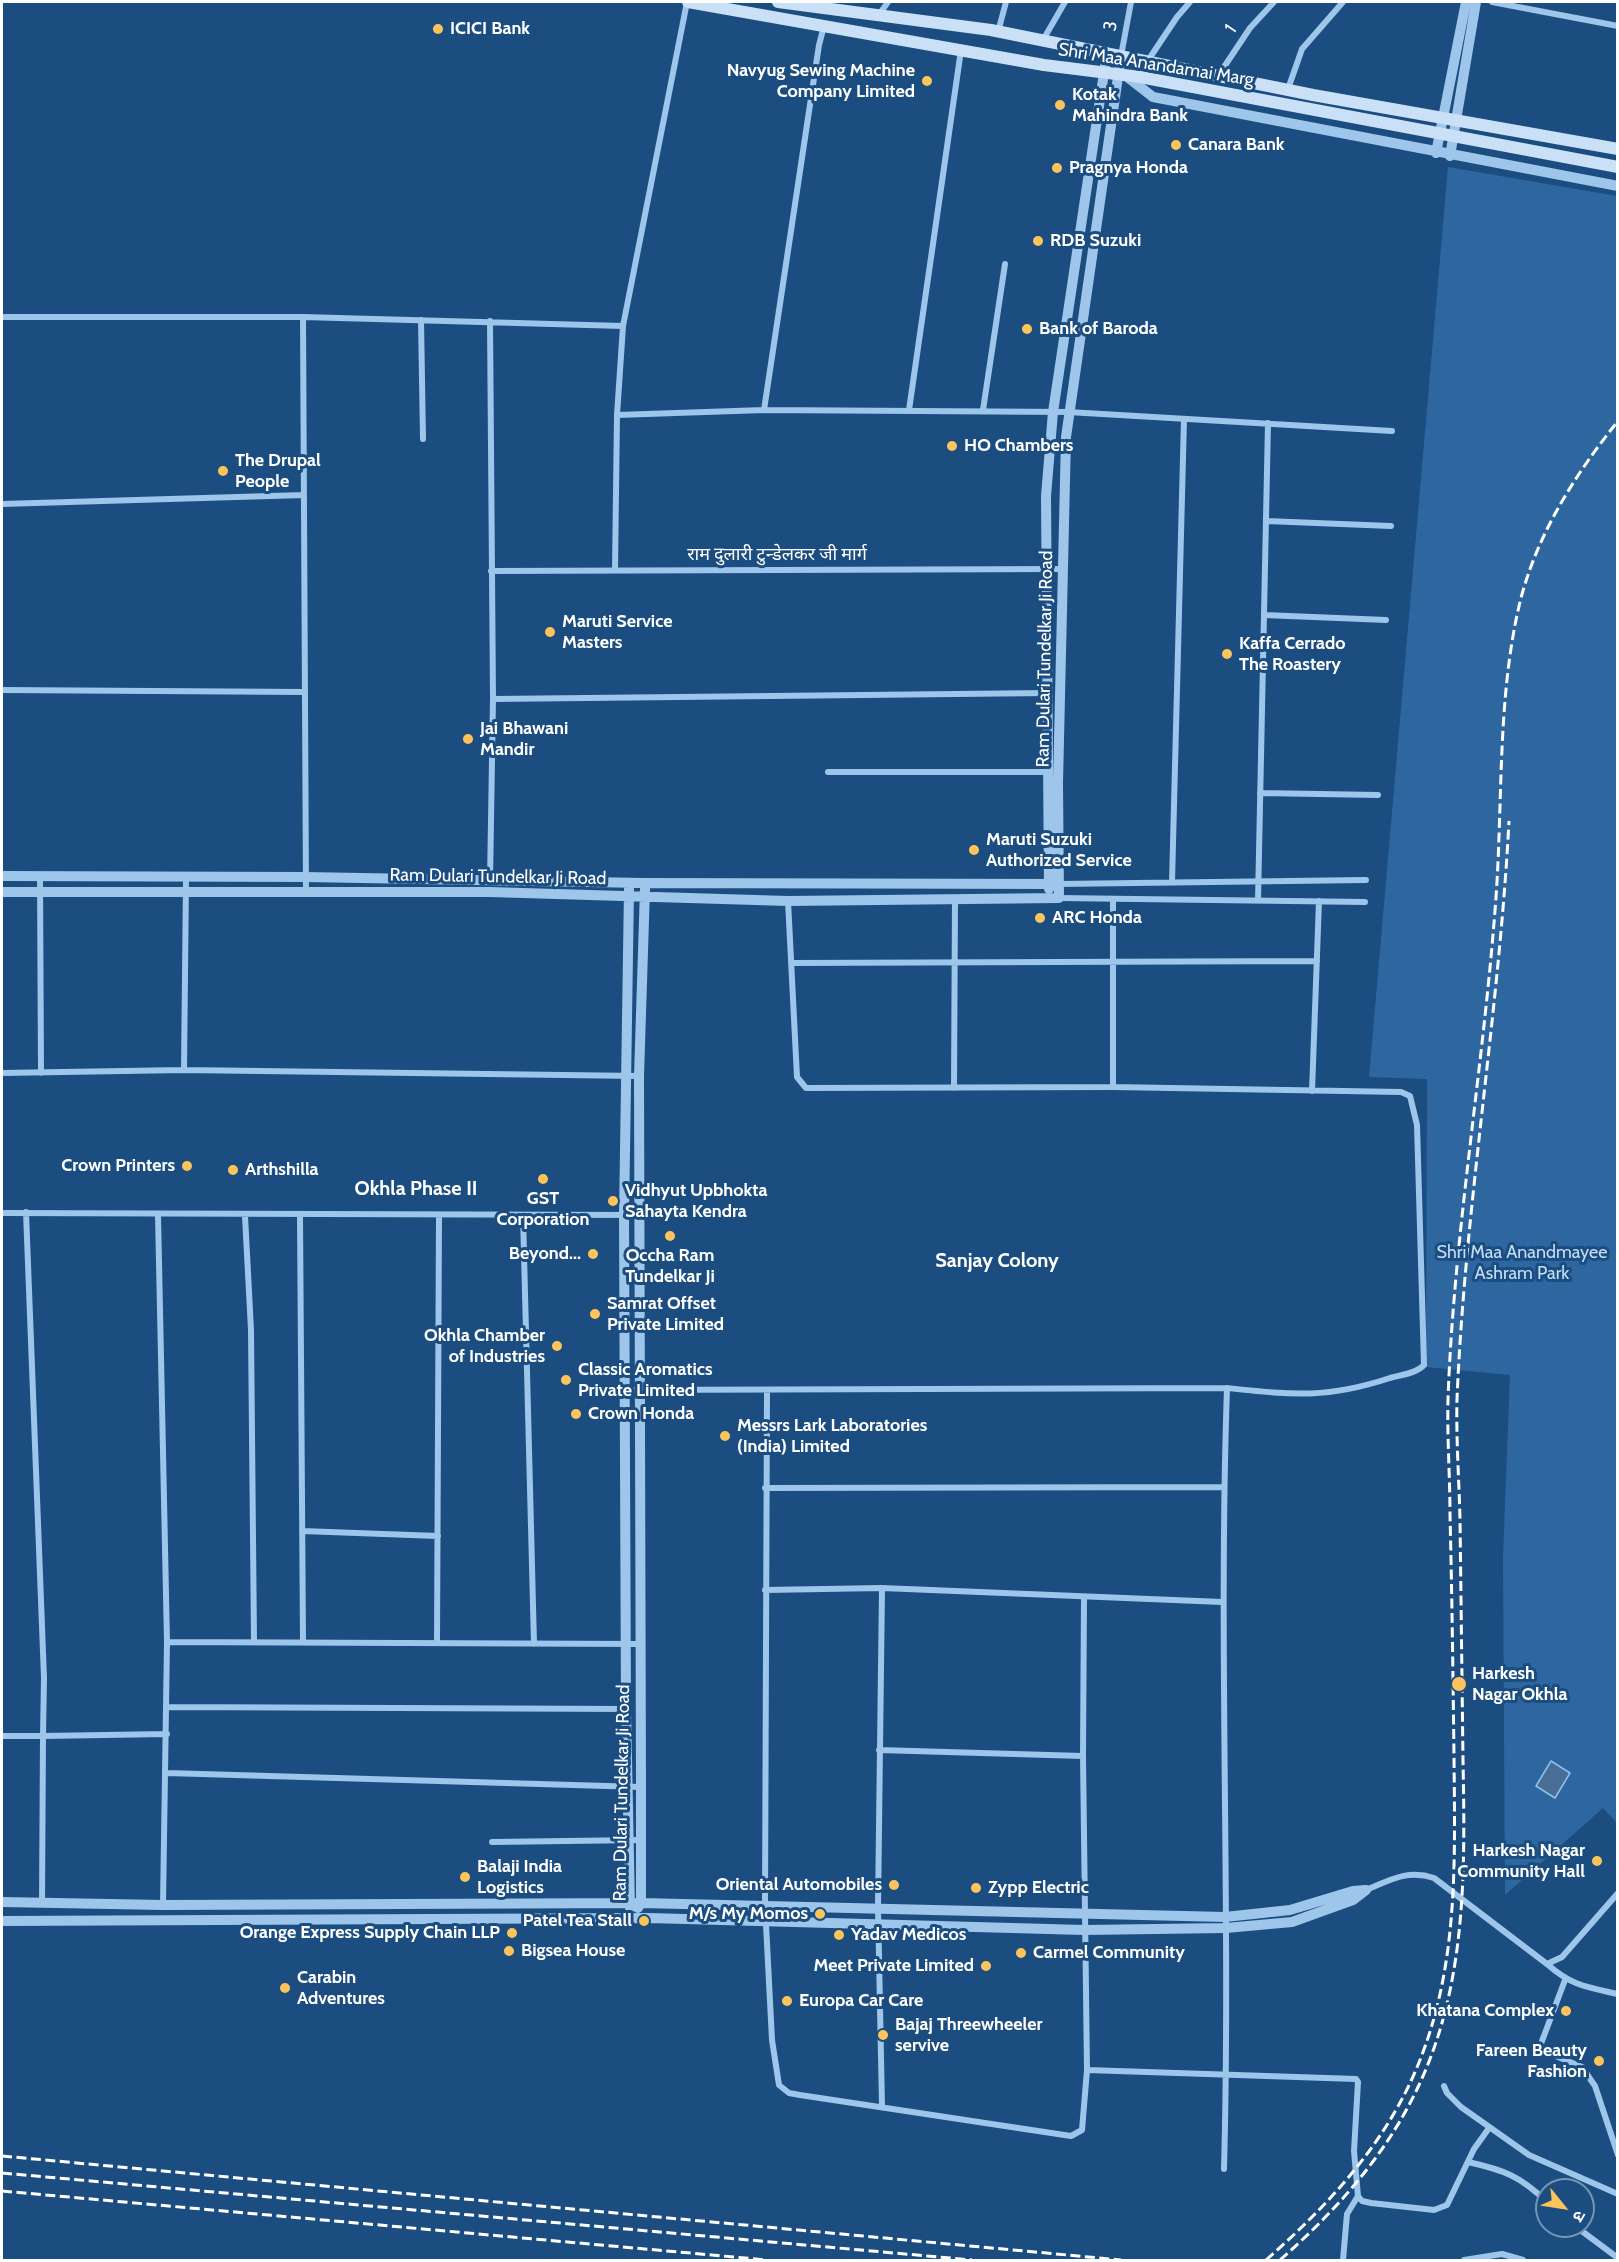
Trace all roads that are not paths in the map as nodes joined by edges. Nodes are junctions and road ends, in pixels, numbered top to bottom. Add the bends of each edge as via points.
1 (687, 2) edge
2 (778, 2) edge
3 (888, 2) edge
4 (1006, 2) edge
5 (1065, 2) edge
6 (1131, 2) edge
7 (1190, 2) edge
8 (1274, 2) edge
9 (1343, 2) edge
10 (1466, 2) edge
11 (1476, 2) edge
12 (1492, 2) edge
13 (835, 6) edge
14 (878, 16) junction
15 (825, 26) junction
16 (1617, 26) edge
17 (998, 32) junction
18 (1043, 41) junction
19 (961, 50) junction
20 (1107, 53) junction
21 (1121, 56) junction
22 (1147, 62) junction
23 (1104, 74) junction
24 (1122, 75) junction
25 (1218, 76) junction
26 (1288, 89) junction
27 (1296, 107) junction
28 (1449, 118) junction
29 (1291, 125) junction
30 (1440, 133) junction
31 (1453, 136) junction
32 (1617, 149) edge
33 (1436, 153) junction
34 (1450, 156) junction
35 (1582, 161) junction
36 (1617, 167) edge
37 (1578, 179) junction
38 (1617, 186) edge
39 (1005, 264) dead end
40 (2, 317) edge
41 (303, 317) junction
42 (421, 320) junction
43 (490, 321) junction
44 (623, 326) junction
45 (764, 410) junction
46 (909, 410) junction
47 (983, 410) junction
48 (1053, 412) junction
49 (1068, 412) junction
50 (617, 414) junction
51 (1184, 418) junction
52 (1268, 423) junction
53 (1392, 431) dead end
54 (423, 438) dead end
55 (304, 495) junction
56 (2, 504) edge
57 (1266, 521) junction
58 (1391, 526) dead end
59 (1047, 569) junction
60 (1063, 569) junction
61 (615, 570) junction
62 (490, 571) junction
63 (1264, 615) junction
64 (1386, 620) dead end
65 (2, 690) edge
66 (304, 692) junction
67 (1048, 693) junction
68 (493, 699) junction
69 (828, 772) dead end
70 (1049, 772) junction
71 (1260, 793) junction
72 (1377, 795) dead end
73 (40, 875) junction
74 (2, 876) edge
75 (305, 877) junction
76 (186, 879) junction
77 (1366, 880) dead end
78 (1258, 881) junction
79 (1172, 882) junction
80 (630, 883) junction
81 (645, 883) junction
82 (1054, 884) junction
83 (490, 886) junction
84 (2, 892) edge
85 (186, 892) junction
86 (306, 892) junction
87 (39, 894) junction
88 (629, 895) junction
89 (645, 895) junction
90 (955, 898) junction
91 (1054, 898) junction
92 (1113, 899) junction
93 (1258, 900) junction
94 (788, 901) junction
95 (1319, 901) junction
96 (1365, 902) dead end
97 (1317, 961) junction
98 (1114, 962) junction
99 (793, 963) junction
100 (955, 963) junction
101 (184, 1070) junction
102 (2, 1073) edge
103 (41, 1073) junction
104 (639, 1076) junction
105 (626, 1077) junction
106 (954, 1088) junction
107 (1113, 1088) junction
108 (1312, 1091) junction
109 (26, 1212) junction
110 (2, 1213) edge
111 (158, 1215) junction
112 (245, 1215) junction
113 (439, 1215) junction
114 (523, 1215) junction
115 (640, 1215) junction
116 (300, 1216) junction
117 (624, 1216) junction
118 (1227, 1388) junction
119 (639, 1389) junction
120 (625, 1390) junction
121 (767, 1390) junction
122 (1224, 1487) junction
123 (765, 1488) junction
124 (302, 1531) junction
125 (438, 1536) junction
126 (882, 1588) junction
127 (765, 1590) junction
128 (1084, 1597) junction
129 (1222, 1602) junction
130 (255, 1641) junction
131 (303, 1641) junction
132 (167, 1642) junction
133 (437, 1642) junction
134 (534, 1644) junction
135 (640, 1644) junction
136 (626, 1645) junction
137 (167, 1707) junction
138 (626, 1709) junction
139 (167, 1734) junction
140 (44, 1736) junction
141 (2, 1737) edge
142 (879, 1750) junction
143 (1083, 1756) junction
144 (167, 1773) junction
145 (627, 1787) junction
146 (641, 1787) junction
147 (641, 1840) junction
148 (628, 1841) junction
149 (492, 1842) dead end
150 (1366, 1890) joint
151 (1617, 1893) edge
152 (2, 1902) edge
153 (42, 1903) junction
154 (628, 1903) junction
155 (641, 1903) junction
156 (163, 1905) junction
157 (765, 1905) junction
158 (878, 1907) junction
159 (1084, 1913) junction
160 (634, 1918) junction
161 (766, 1920) junction
162 (2, 1921) edge
163 (1225, 1922) junction
164 (878, 1923) junction
165 (1084, 1930) junction
166 (1547, 1964) junction
167 (1565, 1980) junction
168 (1617, 1987) edge
169 (1615, 1994) edge
170 (1087, 2070) junction
171 (1227, 2074) junction
172 (1444, 2086) dead end
173 (882, 2106) junction
174 (1489, 2128) junction
175 (1617, 2155) edge
176 (1468, 2162) junction
177 (1224, 2169) dead end
178 (1535, 2191) edge
179 (1617, 2194) edge
180 (1358, 2196) junction
181 (1591, 2238) edge
182 (1617, 2258) edge
183 (1343, 2260) edge
184 (1464, 2260) edge
185 (1523, 2260) edge

1 - 15 main road, Shri Maa Anandamai Marg
1 - 44 street
2 - 13 main road, Shri Maa Anandamai Marg
3 - 14 street
4 - 17 street
5 - 18 street
6 - 21 street, 3
7 - 22 street
8 - 25 street, 1 via 1250,28
9 - 26 street via 1302,49
10 - 28 street
11 - 28 street
12 - 16 street
13 - 14 main road, Shri Maa Anandamai Marg
14 - 17 main road, Shri Maa Anandamai Marg
15 - 19 main road, Shri Maa Anandamai Marg
15 - 45 street
17 - 18 main road, Shri Maa Anandamai Marg
18 - 20 main road, Shri Maa Anandamai Marg
19 - 23 main road, Shri Maa Anandamai Marg
19 - 46 street
20 - 21 main road, Shri Maa Anandamai Marg
20 - 23 street, Ram Dulari Tundelkar Ji Road
21 - 22 main road, Shri Maa Anandamai Marg
21 - 24 street, Ram Dulari Tundelkar Ji Road
22 - 25 main road, Shri Maa Anandamai Marg
23 - 24 main road, Shri Maa Anandamai Marg
23 - 48 street, Ram Dulari Tundelkar Ji Road
24 - 27 main road, Shri Maa Anandamai Marg
24 - 29 street via 1154,97
24 - 49 street, Ram Dulari Tundelkar Ji Road
25 - 26 main road, Shri Maa Anandamai Marg
26 - 28 main road, Shri Maa Anandamai Marg
27 - 29 street
27 - 30 main road, Shri Maa Anandamai Marg
28 - 30 street
28 - 31 street
28 - 32 main road, Shri Maa Anandamai Marg
29 - 33 street
30 - 31 main road, Shri Maa Anandamai Marg
30 - 33 street
31 - 34 street
31 - 35 main road, Shri Maa Anandamai Marg
33 - 34 street
34 - 37 street
35 - 36 main road, Shri Maa Anandamai Marg
35 - 37 street
37 - 38 street
39 - 47 street
40 - 41 street
41 - 42 street
41 - 55 street
42 - 43 street
42 - 54 street
43 - 44 street
43 - 62 street
44 - 50 street
45 - 46 street
45 - 50 street
46 - 47 street
47 - 48 street
48 - 49 street
48 - 59 street, Ram Dulari Tundelkar Ji Road
49 - 51 street
49 - 60 street, Ram Dulari Tundelkar Ji Road
50 - 61 street
51 - 52 street
51 - 79 street
52 - 53 street
52 - 57 street
55 - 56 street
55 - 66 street
57 - 58 street
57 - 63 street
59 - 60 street, राम दुलारी टुन्डेलकर जी मार्ग
59 - 61 street, राम दुलारी टुन्डेलकर जी मार्ग
59 - 67 street, Ram Dulari Tundelkar Ji Road
60 - 82 street, Ram Dulari Tundelkar Ji Road
61 - 62 street, राम दुलारी टुन्डेलकर जी मार्ग
62 - 68 street
63 - 64 street
63 - 71 street
65 - 66 street
66 - 75 street
67 - 68 street
67 - 70 street, Ram Dulari Tundelkar Ji Road
68 - 83 street
69 - 70 street
70 - 82 street, Ram Dulari Tundelkar Ji Road
71 - 72 street
71 - 78 street
73 - 74 street, Ram Dulari Tundelkar Ji Road
73 - 76 street, Ram Dulari Tundelkar Ji Road
73 - 87 street
75 - 76 street, Ram Dulari Tundelkar Ji Road
75 - 83 street, Ram Dulari Tundelkar Ji Road
75 - 86 street
76 - 85 street
77 - 78 street
78 - 79 street
78 - 93 street
79 - 82 street
80 - 81 street, Ram Dulari Tundelkar Ji Road
80 - 83 street, Ram Dulari Tundelkar Ji Road
80 - 88 street
81 - 82 street
81 - 89 street, Ram Dulari Tundelkar Ji Road
82 - 91 street, Ram Dulari Tundelkar Ji Road
83 - 86 street, Ram Dulari Tundelkar Ji Road
83 - 88 street, Ram Dulari Tundelkar Ji Road
84 - 87 street, Ram Dulari Tundelkar Ji Road
85 - 86 street, Ram Dulari Tundelkar Ji Road
85 - 87 street, Ram Dulari Tundelkar Ji Road
85 - 101 street
87 - 103 street
88 - 89 street
88 - 105 street, Ram Dulari Tundelkar Ji Road
89 - 94 street
89 - 104 street, Ram Dulari Tundelkar Ji Road
90 - 91 street
90 - 94 street
90 - 100 street
91 - 92 street
92 - 93 street
92 - 98 street
93 - 95 street
94 - 99 street
95 - 96 street
95 - 97 street
97 - 98 street
97 - 108 street
98 - 100 street
98 - 107 street
99 - 100 street
99 - 106 street via 797,1077 801,1084 812,1088
100 - 106 street
101 - 103 street
101 - 105 street
102 - 103 street
104 - 105 street
104 - 115 street, Ram Dulari Tundelkar Ji Road
105 - 117 street, Ram Dulari Tundelkar Ji Road
106 - 107 street
107 - 108 street
108 - 118 street via 1401,1092 1412,1100 1417,1125 1424,1365 1352,1390 1325,1394
109 - 110 street
109 - 111 street
109 - 140 street
111 - 112 street
111 - 132 street
112 - 116 street
112 - 130 street via 251,1330
113 - 114 street
113 - 116 street
113 - 125 street
114 - 117 street
114 - 134 street
115 - 117 street
115 - 119 street, Ram Dulari Tundelkar Ji Road
116 - 124 street
117 - 120 street, Ram Dulari Tundelkar Ji Road
118 - 121 street
118 - 122 street
119 - 120 street
119 - 121 street
119 - 135 street, Ram Dulari Tundelkar Ji Road
120 - 136 street, Ram Dulari Tundelkar Ji Road
121 - 123 street
122 - 123 street
122 - 129 street
123 - 127 street
124 - 125 street
124 - 131 street
125 - 133 street
126 - 127 street
126 - 128 street
126 - 142 street
127 - 157 street
128 - 129 street
128 - 143 street
129 - 163 street
130 - 131 street
130 - 132 street
131 - 133 street
132 - 137 street
133 - 134 street
134 - 136 street
135 - 136 street
135 - 146 street, Ram Dulari Tundelkar Ji Road
136 - 138 street, Ram Dulari Tundelkar Ji Road
137 - 138 street
137 - 139 street
138 - 145 street, Ram Dulari Tundelkar Ji Road
139 - 140 street
139 - 144 street
140 - 141 street
140 - 153 street
142 - 143 street
142 - 158 street
143 - 159 street
144 - 145 street
144 - 156 street
145 - 146 street
145 - 148 street, Ram Dulari Tundelkar Ji Road
146 - 147 street, Ram Dulari Tundelkar Ji Road
147 - 148 street
147 - 155 street, Ram Dulari Tundelkar Ji Road
148 - 149 street
148 - 154 street, Ram Dulari Tundelkar Ji Road
150 - 163 street
150 - 166 street via 1404,1874 1434,1878
151 - 166 street via 1562,1957
152 - 153 street
153 - 156 street
154 - 155 street
154 - 156 street
154 - 160 street, Ram Dulari Tundelkar Ji Road
155 - 157 street
155 - 160 street, Ram Dulari Tundelkar Ji Road
157 - 158 street
157 - 161 street
158 - 159 street
158 - 164 street
159 - 163 street
159 - 165 street
160 - 161 street
160 - 162 street
161 - 164 street
161 - 173 street via 772,2040 779,2085 789,2093
163 - 165 street
163 - 171 street
164 - 165 street
164 - 173 street
165 - 170 street
166 - 167 street
167 - 169 street
167 - 175 street via 1539,2049 1582,2067 1595,2086
168 - 169 street
170 - 171 street
170 - 173 street via 1084,2125 1071,2136
171 - 177 street
171 - 180 street via 1356,2079 1354,2151
172 - 174 street via 1452,2099
174 - 176 street
174 - 179 street via 1529,2155
176 - 178 street via 1509,2172
176 - 180 street via 1442,2209 1371,2203
180 - 183 street via 1347,2214
181 - 182 street
184 - 185 street via 1502,2254

